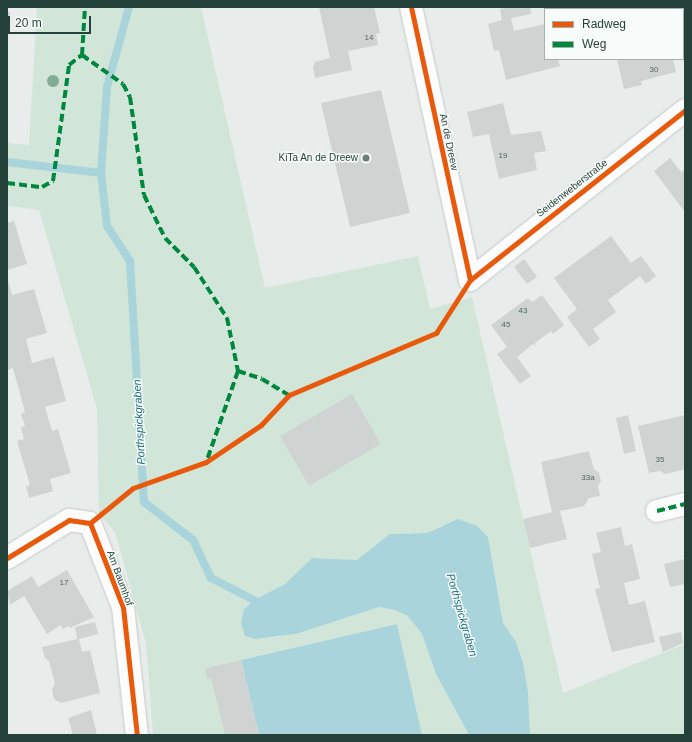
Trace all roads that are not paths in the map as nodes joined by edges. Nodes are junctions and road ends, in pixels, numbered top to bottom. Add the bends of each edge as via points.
1 (411, 7) edge
2 (685, 110) edge
3 (470, 280) joint
4 (685, 504) edge
5 (657, 511) dead end
6 (7, 558) edge
7 (137, 735) edge

1 - 3 street, An de Dreew
2 - 3 street, Seidenweberstraße
4 - 5 street
6 - 7 street, Am Baumhof via 69,520 90,523 123,607

